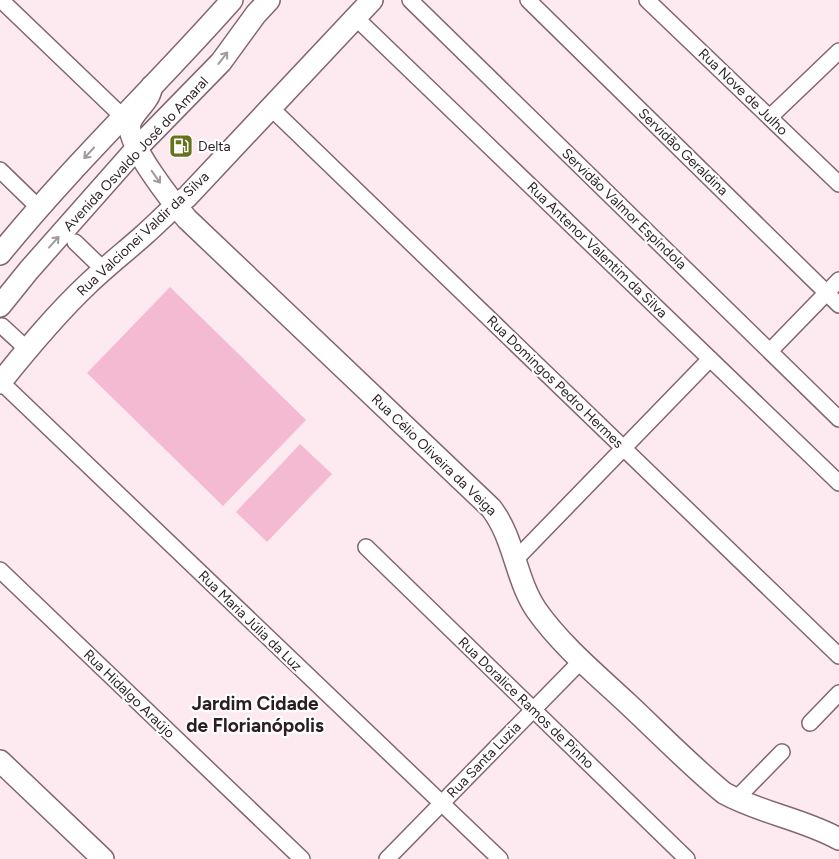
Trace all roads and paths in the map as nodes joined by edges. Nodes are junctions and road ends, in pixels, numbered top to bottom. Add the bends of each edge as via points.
1 (1, 0) edge
2 (232, 0) edge
3 (372, 0) edge
4 (410, 0) edge
5 (528, 0) edge
6 (647, 0) edge
7 (262, 5) edge
8 (356, 18) junction
9 (839, 51) edge
10 (152, 86) junction
11 (271, 108) junction
12 (770, 117) junction
13 (123, 118) junction
14 (136, 149) junction
15 (0, 170) edge
16 (839, 184) edge
17 (175, 205) junction
18 (38, 207) junction
19 (75, 242) dead end
20 (0, 254) edge
21 (30, 270) junction
22 (104, 270) junction
23 (839, 280) edge
24 (827, 293) junction
25 (839, 305) edge
26 (1, 316) edge
27 (27, 349) junction
28 (770, 351) junction
29 (710, 359) junction
30 (0, 383) edge
31 (839, 418) edge
32 (624, 448) junction
33 (839, 483) edge
34 (366, 547) dead end
35 (515, 560) junction
36 (0, 570) edge
37 (839, 656) edge
38 (581, 661) junction
39 (839, 693) edge
40 (533, 710) junction
41 (810, 723) dead end
42 (782, 752) dead end
43 (0, 761) edge
44 (736, 800) junction
45 (441, 803) junction
46 (839, 840) edge
47 (103, 859) edge
48 (302, 859) edge
49 (387, 859) edge
50 (500, 859) edge
51 (687, 859) edge

1 - 13 street
2 - 10 main road
3 - 8 main road, Rua Valcionei Valdir da Silva
4 - 28 street, Servidão Valmor Espíndola
5 - 24 street, Servidão Geraldina
6 - 12 street, Rua Nove de Julho
14 -> 7 main road, Avenida Osvaldo José do Amaral via 221,62
8 - 11 main road, Rua Valcionei Valdir da Silva
8 - 29 street, Rua Antenor Valentim da Silva
9 - 12 street
10 - 13 main road
10 - 14 main road via 131,121 130,130
11 - 17 main road, Rua Valcionei Valdir da Silva via 187,197
11 - 32 street, Rua Domingos Pedro Hermes
12 - 16 street, Rua Nove de Julho
13 -> 18 main road
14 -> 17 main road, Rua Célio Oliveira da Veiga
21 -> 14 main road, Avenida Osvaldo José do Amaral
15 - 18 street
17 - 22 main road, Rua Valcionei Valdir da Silva
17 - 35 main road, Rua Célio Oliveira da Veiga via 491,508 505,529
18 - 20 main road
18 - 21 main road via 4,260 6,269 12,274
19 - 22 street
21 - 26 main road, Avenida Osvaldo José do Amaral
22 - 27 main road, Rua Valcionei Valdir da Silva
23 - 24 street
24 - 25 street, Servidão Geraldina
24 - 28 street
26 - 27 street
27 - 30 main road, Rua Valcionei Valdir da Silva
28 - 31 street, Servidão Valmor Espíndola
29 - 32 street
29 - 33 street, Rua Antenor Valentim da Silva
30 - 45 street, Rua Maria Júlia da Luz
32 - 35 street
32 - 37 street, Rua Domingos Pedro Hermes
34 - 40 street, Rua Doralice Ramos de Pinho
35 - 38 main road, Rua Célio Oliveira da Veiga via 528,596 538,612
36 - 48 street, Rua Hidalgo Araújo
38 - 40 street, Rua Santa Luzia
38 - 44 main road, Rua Célio Oliveira da Veiga via 714,784
39 - 41 street
40 - 45 street, Rua Santa Luzia
40 - 51 street, Rua Doralice Ramos de Pinho
42 - 44 street
43 - 47 main road
44 - 46 main road, Rua Célio Oliveira da Veiga via 805,824
45 - 49 street, Rua Santa Luzia
45 - 50 street, Rua Maria Júlia da Luz

